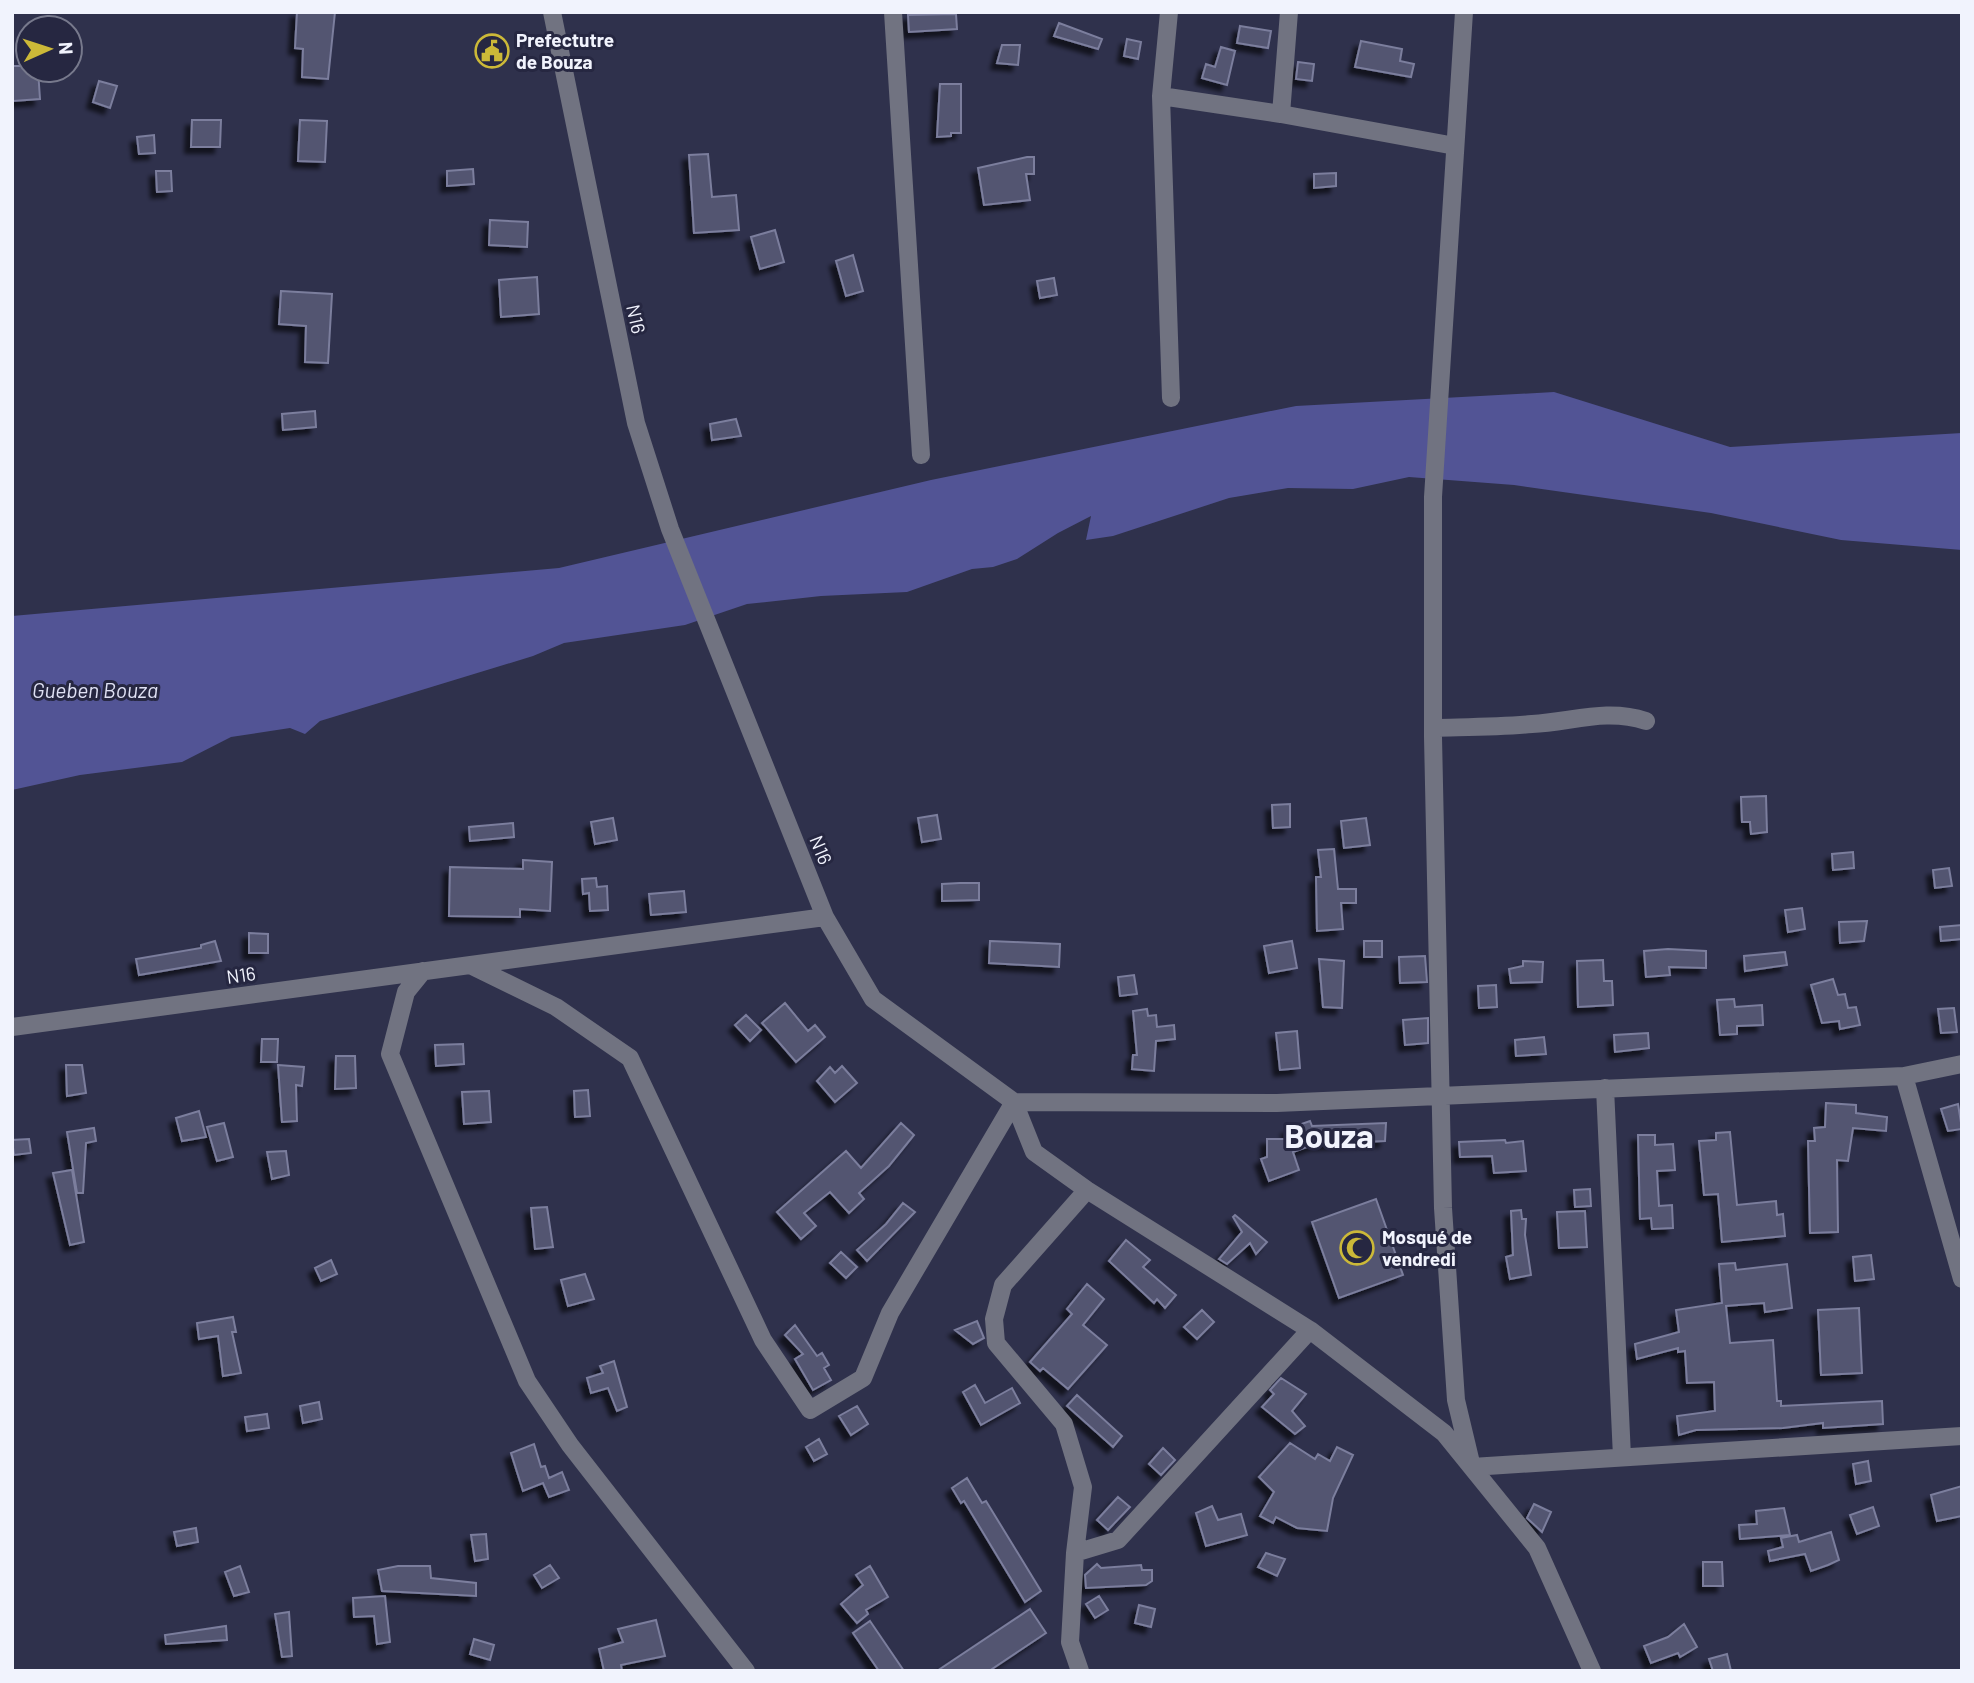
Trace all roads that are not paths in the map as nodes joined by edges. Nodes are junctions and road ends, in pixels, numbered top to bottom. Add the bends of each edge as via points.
1 (552, 12) edge
2 (893, 12) edge
3 (1169, 12) edge
4 (1289, 12) edge
5 (1464, 12) edge
6 (1161, 96) junction
7 (1281, 114) junction
8 (1455, 146) junction
9 (1171, 398) dead end
10 (921, 455) dead end
11 (1646, 721) dead end
12 (1433, 728) junction
13 (825, 917) junction
14 (470, 965) junction
15 (423, 971) junction
16 (12, 1027) edge
17 (1962, 1064) edge
18 (1904, 1076) junction
19 (1605, 1088) junction
20 (1440, 1095) junction
21 (1014, 1102) junction
22 (1087, 1191) junction
23 (1962, 1279) edge
24 (1311, 1331) junction
25 (1962, 1436) edge
26 (1622, 1457) junction
27 (1472, 1467) junction
28 (1075, 1553) junction
29 (746, 1671) edge
30 (1080, 1671) edge
31 (1592, 1671) edge

1 - 13 street, N16 via 636,423 670,529
2 - 10 street
3 - 6 street
4 - 7 street
5 - 8 street
6 - 7 street
6 - 9 street
7 - 8 street
8 - 12 street via 1433,497
11 - 12 street via 1624,714 1598,714 1535,724
12 - 20 street
13 - 14 street, N16
13 - 21 street via 873,999
14 - 15 street, N16
14 - 21 street via 556,1007 629,1058 763,1340 810,1409 863,1378 890,1313
15 - 16 street, N16
15 - 29 street via 405,992 390,1054 527,1381 570,1445
17 - 18 street
18 - 19 street
18 - 23 street
19 - 20 street
19 - 26 street
20 - 21 street via 1277,1103
20 - 27 street via 1456,1400
21 - 22 street via 1034,1152
22 - 24 street
22 - 28 street via 1003,1285 994,1319 996,1343 1064,1424 1083,1487
24 - 27 street via 1444,1433
24 - 28 street via 1118,1540
25 - 26 street
26 - 27 street
27 - 31 street via 1537,1548
28 - 30 street via 1070,1642

